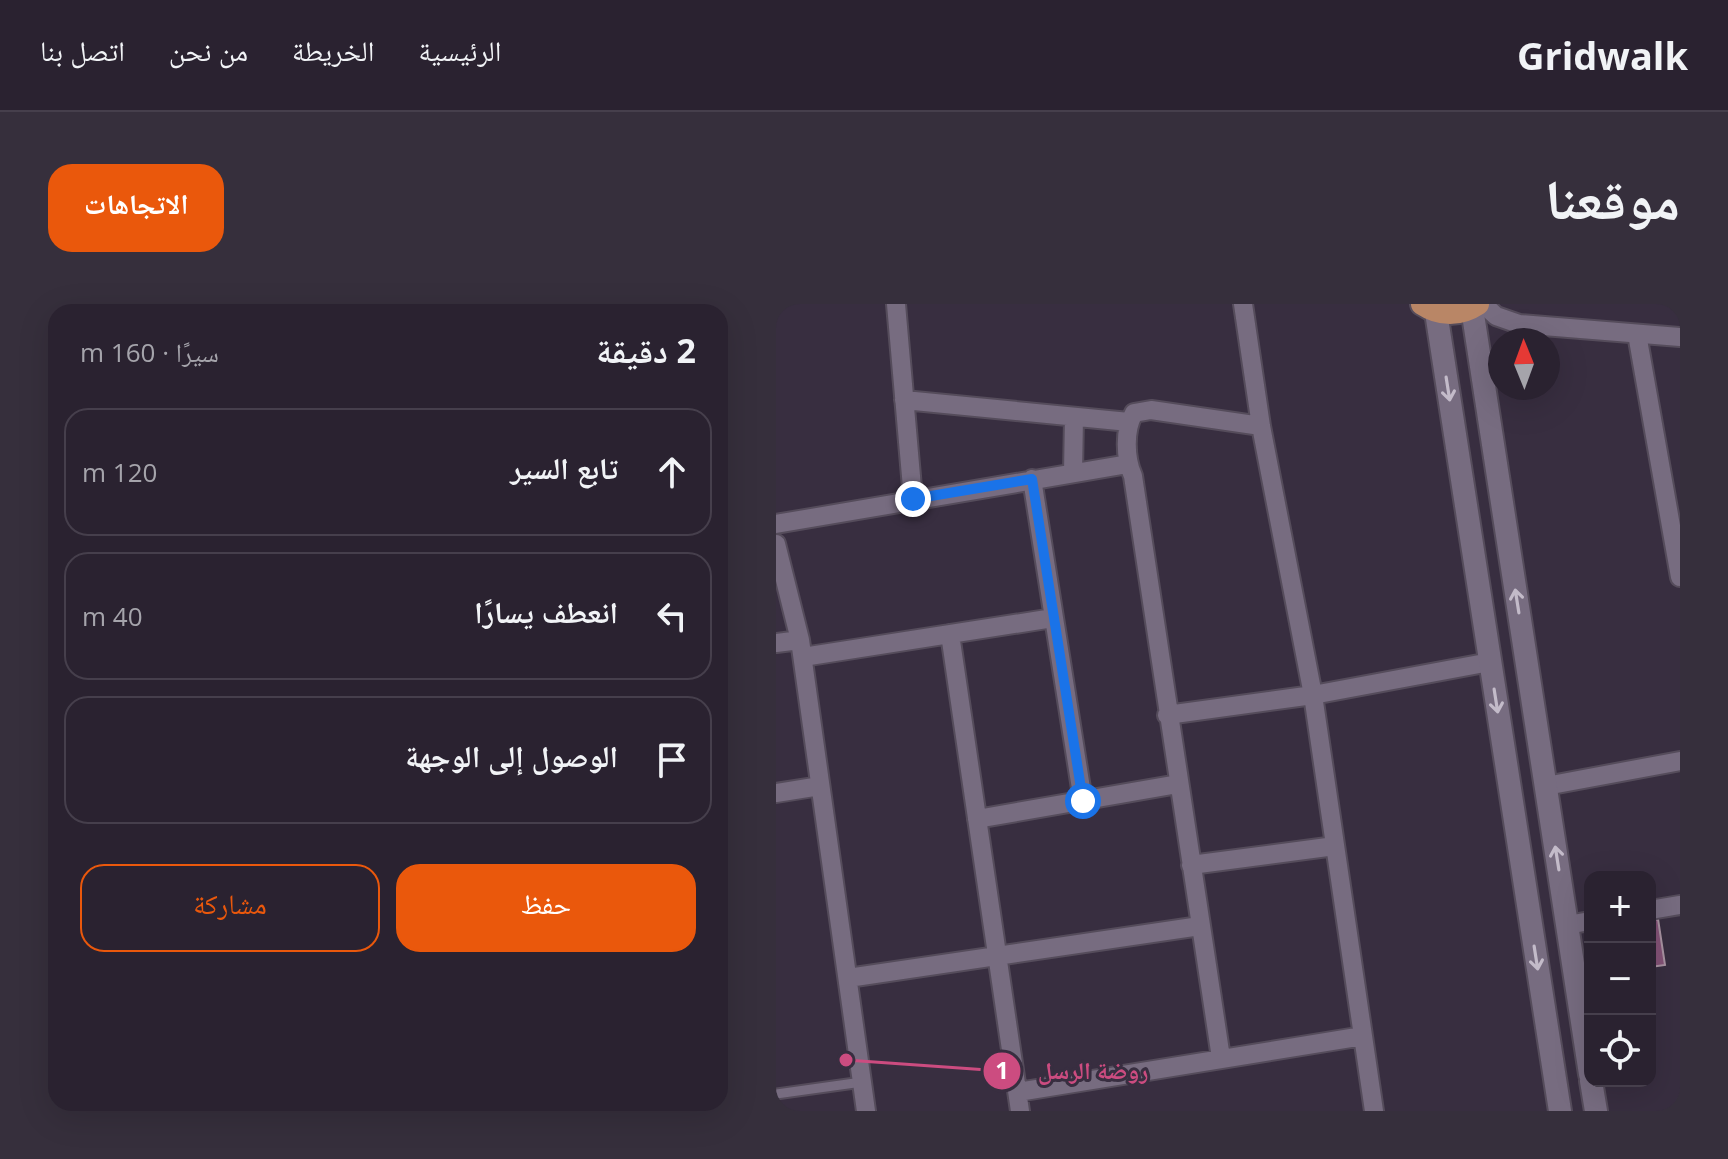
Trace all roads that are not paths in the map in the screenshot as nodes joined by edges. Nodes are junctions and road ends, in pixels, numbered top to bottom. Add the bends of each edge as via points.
1 (896, 304) edge
2 (1243, 304) edge
3 (1477, 305) edge
4 (1424, 307) edge
5 (1637, 334) junction
6 (1680, 337) edge
7 (904, 400) junction
8 (1074, 417) junction
9 (1129, 422) junction
10 (1261, 426) junction
11 (1128, 464) junction
12 (1073, 473) junction
13 (1032, 479) junction
14 (913, 499) junction
15 (776, 524) edge
16 (776, 544) edge
17 (1680, 577) edge
18 (1053, 618) junction
19 (950, 634) junction
20 (776, 643) edge
21 (801, 648) junction
22 (1490, 662) junction
23 (1313, 695) junction
24 (1167, 715) junction
25 (1680, 761) edge
26 (1178, 784) junction
27 (820, 786) junction
28 (1546, 786) junction
29 (776, 793) edge
30 (1083, 801) junction
31 (977, 819) junction
32 (1335, 846) junction
33 (1191, 865) junction
34 (1680, 905) edge
35 (1656, 909) edge
36 (1584, 922) edge
37 (1567, 925) junction
38 (1200, 926) junction
39 (998, 956) junction
40 (848, 978) junction
41 (1584, 1035) edge
42 (1363, 1036) junction
43 (1221, 1058) junction
44 (862, 1082) junction
45 (1592, 1087) edge
46 (776, 1094) edge
47 (1019, 1102) edge
48 (866, 1111) edge
49 (1374, 1111) edge
50 (1560, 1111) edge
51 (1596, 1111) edge

1 - 7 street
2 - 10 street
3 - 4 main road via 1454,313
3 - 5 street via 1519,324
28 -> 3 street
4 -> 22 street
5 - 6 street
5 - 17 street
7 - 8 street
7 - 14 street
8 - 9 street
8 - 12 street
9 - 10 street via 1134,413 1151,410
9 - 11 street
10 - 23 street
11 - 12 street
11 - 24 street
12 - 13 street
13 - 14 street
13 - 18 street
14 - 15 street
16 - 21 street
18 - 19 street
18 - 30 street
19 - 21 street
19 - 31 street
20 - 21 street
21 - 27 street
22 - 23 street
22 -> 50 street
23 - 24 street
23 - 32 street
24 - 26 street
25 - 28 street
26 - 30 street
26 - 33 street
27 - 29 street
27 - 40 street
37 -> 28 street
30 - 31 street
31 - 39 street
32 - 33 street
32 - 42 street
33 - 38 street
34 - 35 street
36 - 37 street
37 - 41 street
38 - 39 street
38 - 43 street
39 - 40 street
39 - 47 street
40 - 44 street
42 - 43 street
42 - 49 street
43 - 47 street
44 - 46 lane
44 - 48 street
45 - 51 street

